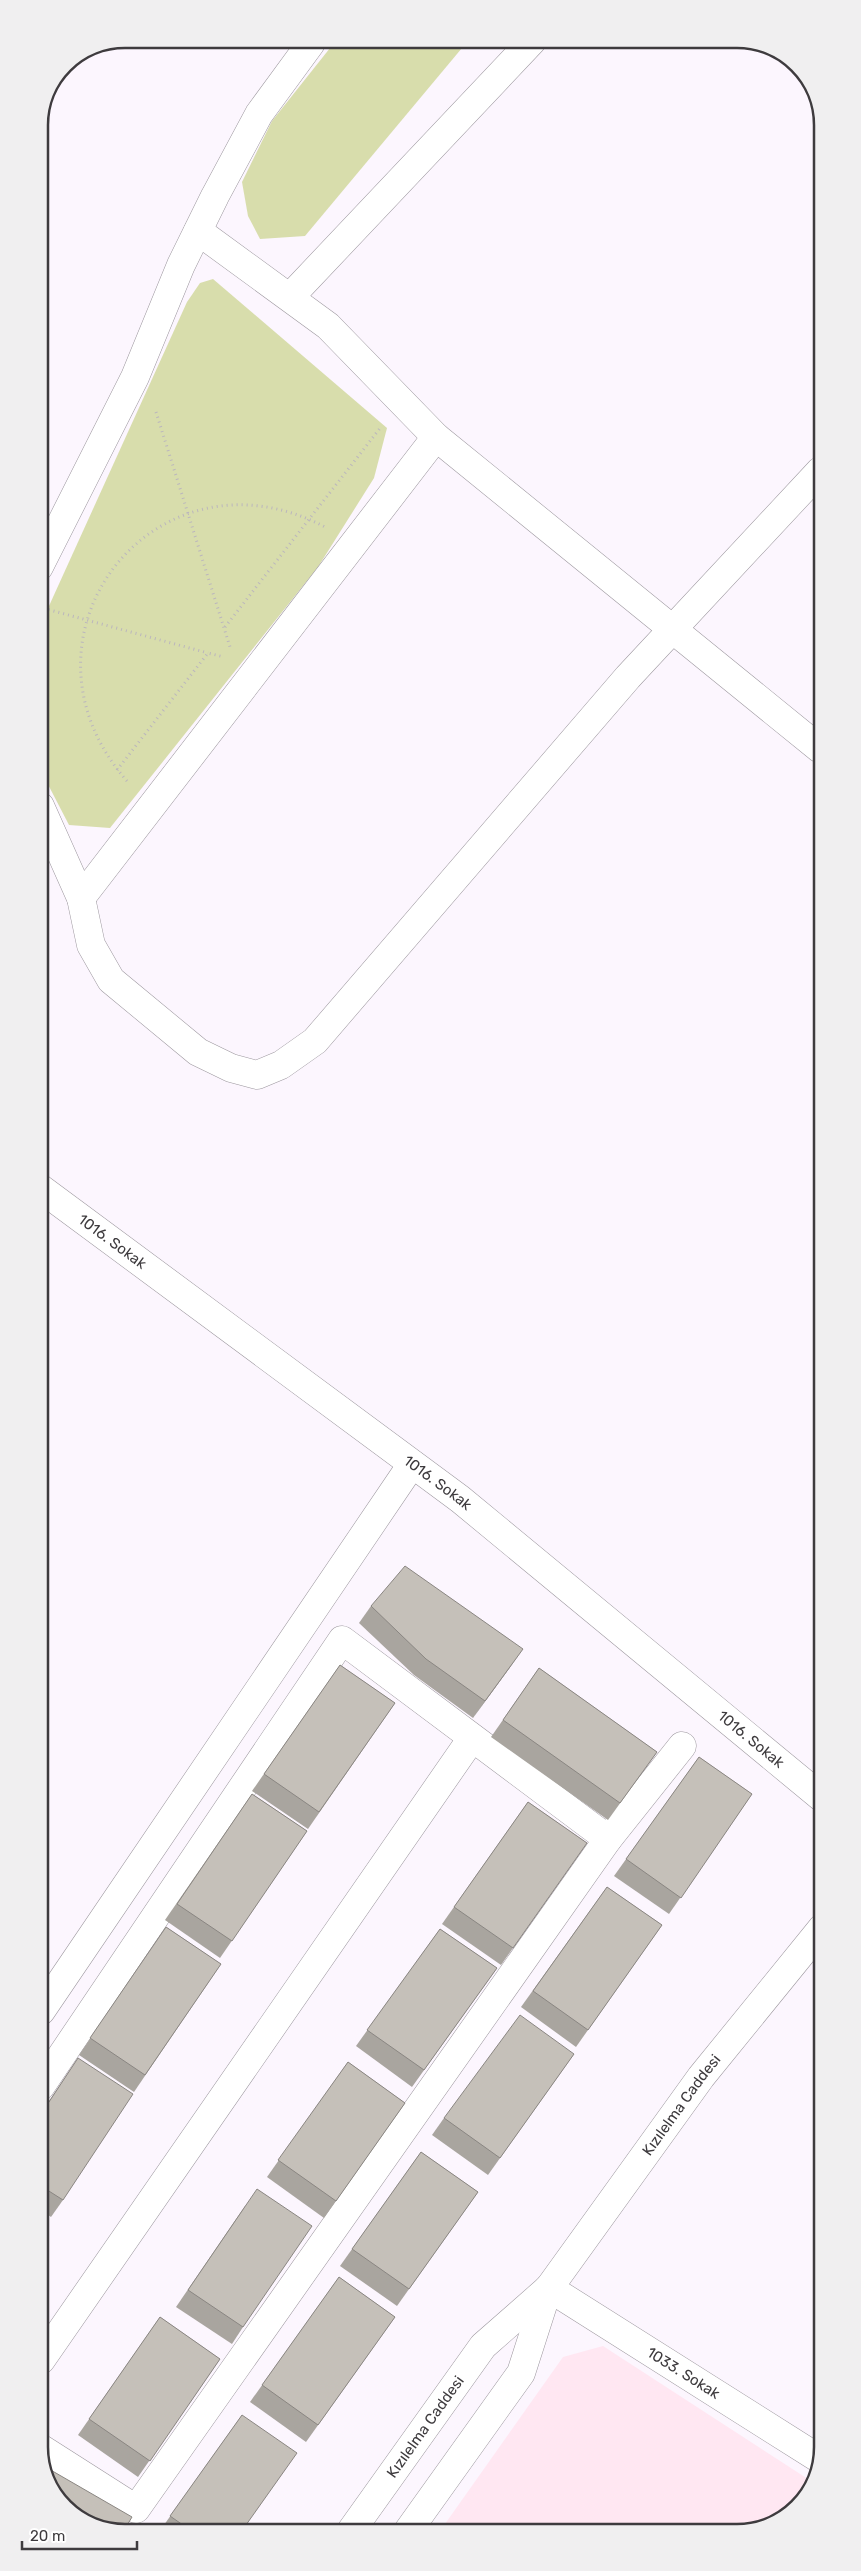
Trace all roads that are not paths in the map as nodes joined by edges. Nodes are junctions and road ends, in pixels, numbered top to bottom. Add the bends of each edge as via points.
1 (307, 48) edge
2 (525, 48) edge
3 (198, 231) junction
4 (290, 297) junction
5 (436, 437) junction
6 (814, 477) edge
7 (48, 549) edge
8 (671, 630) junction
9 (814, 744) edge
10 (48, 824) edge
11 (81, 898) junction
12 (48, 1194) edge
13 (412, 1464) junction
14 (472, 1738) junction
15 (682, 1746) dead end
16 (814, 1790) edge
17 (608, 1839) junction
18 (814, 1938) edge
19 (48, 2001) edge
20 (48, 2076) edge
21 (549, 2288) junction
22 (48, 2351) edge
23 (48, 2452) edge
24 (813, 2455) edge
25 (355, 2523) edge
26 (413, 2523) edge

1 - 3 street via 259,114
2 - 4 street
3 - 4 street
3 - 7 street via 181,264 141,363
4 - 5 street via 328,326
5 - 8 street
5 - 11 street via 352,546 246,664 154,804
6 - 8 street
8 - 9 street
8 - 11 street via 315,1041 281,1065 257,1074 231,1068 198,1052 111,980 91,945
10 - 11 street
12 - 13 street, 1016. Sokak
13 - 16 street, 1016. Sokak via 460,1499
13 - 19 street
14 - 17 street
14 - 20 street via 342,1640
14 - 22 street
15 - 17 street
17 - 23 street via 136,2509
18 - 21 street, Kızılelma Caddesi via 700,2077
21 - 24 street, 1033. Sokak
21 - 25 street, Kızılelma Caddesi via 483,2346
21 - 26 street, Kızılelma Caddesi via 521,2373

